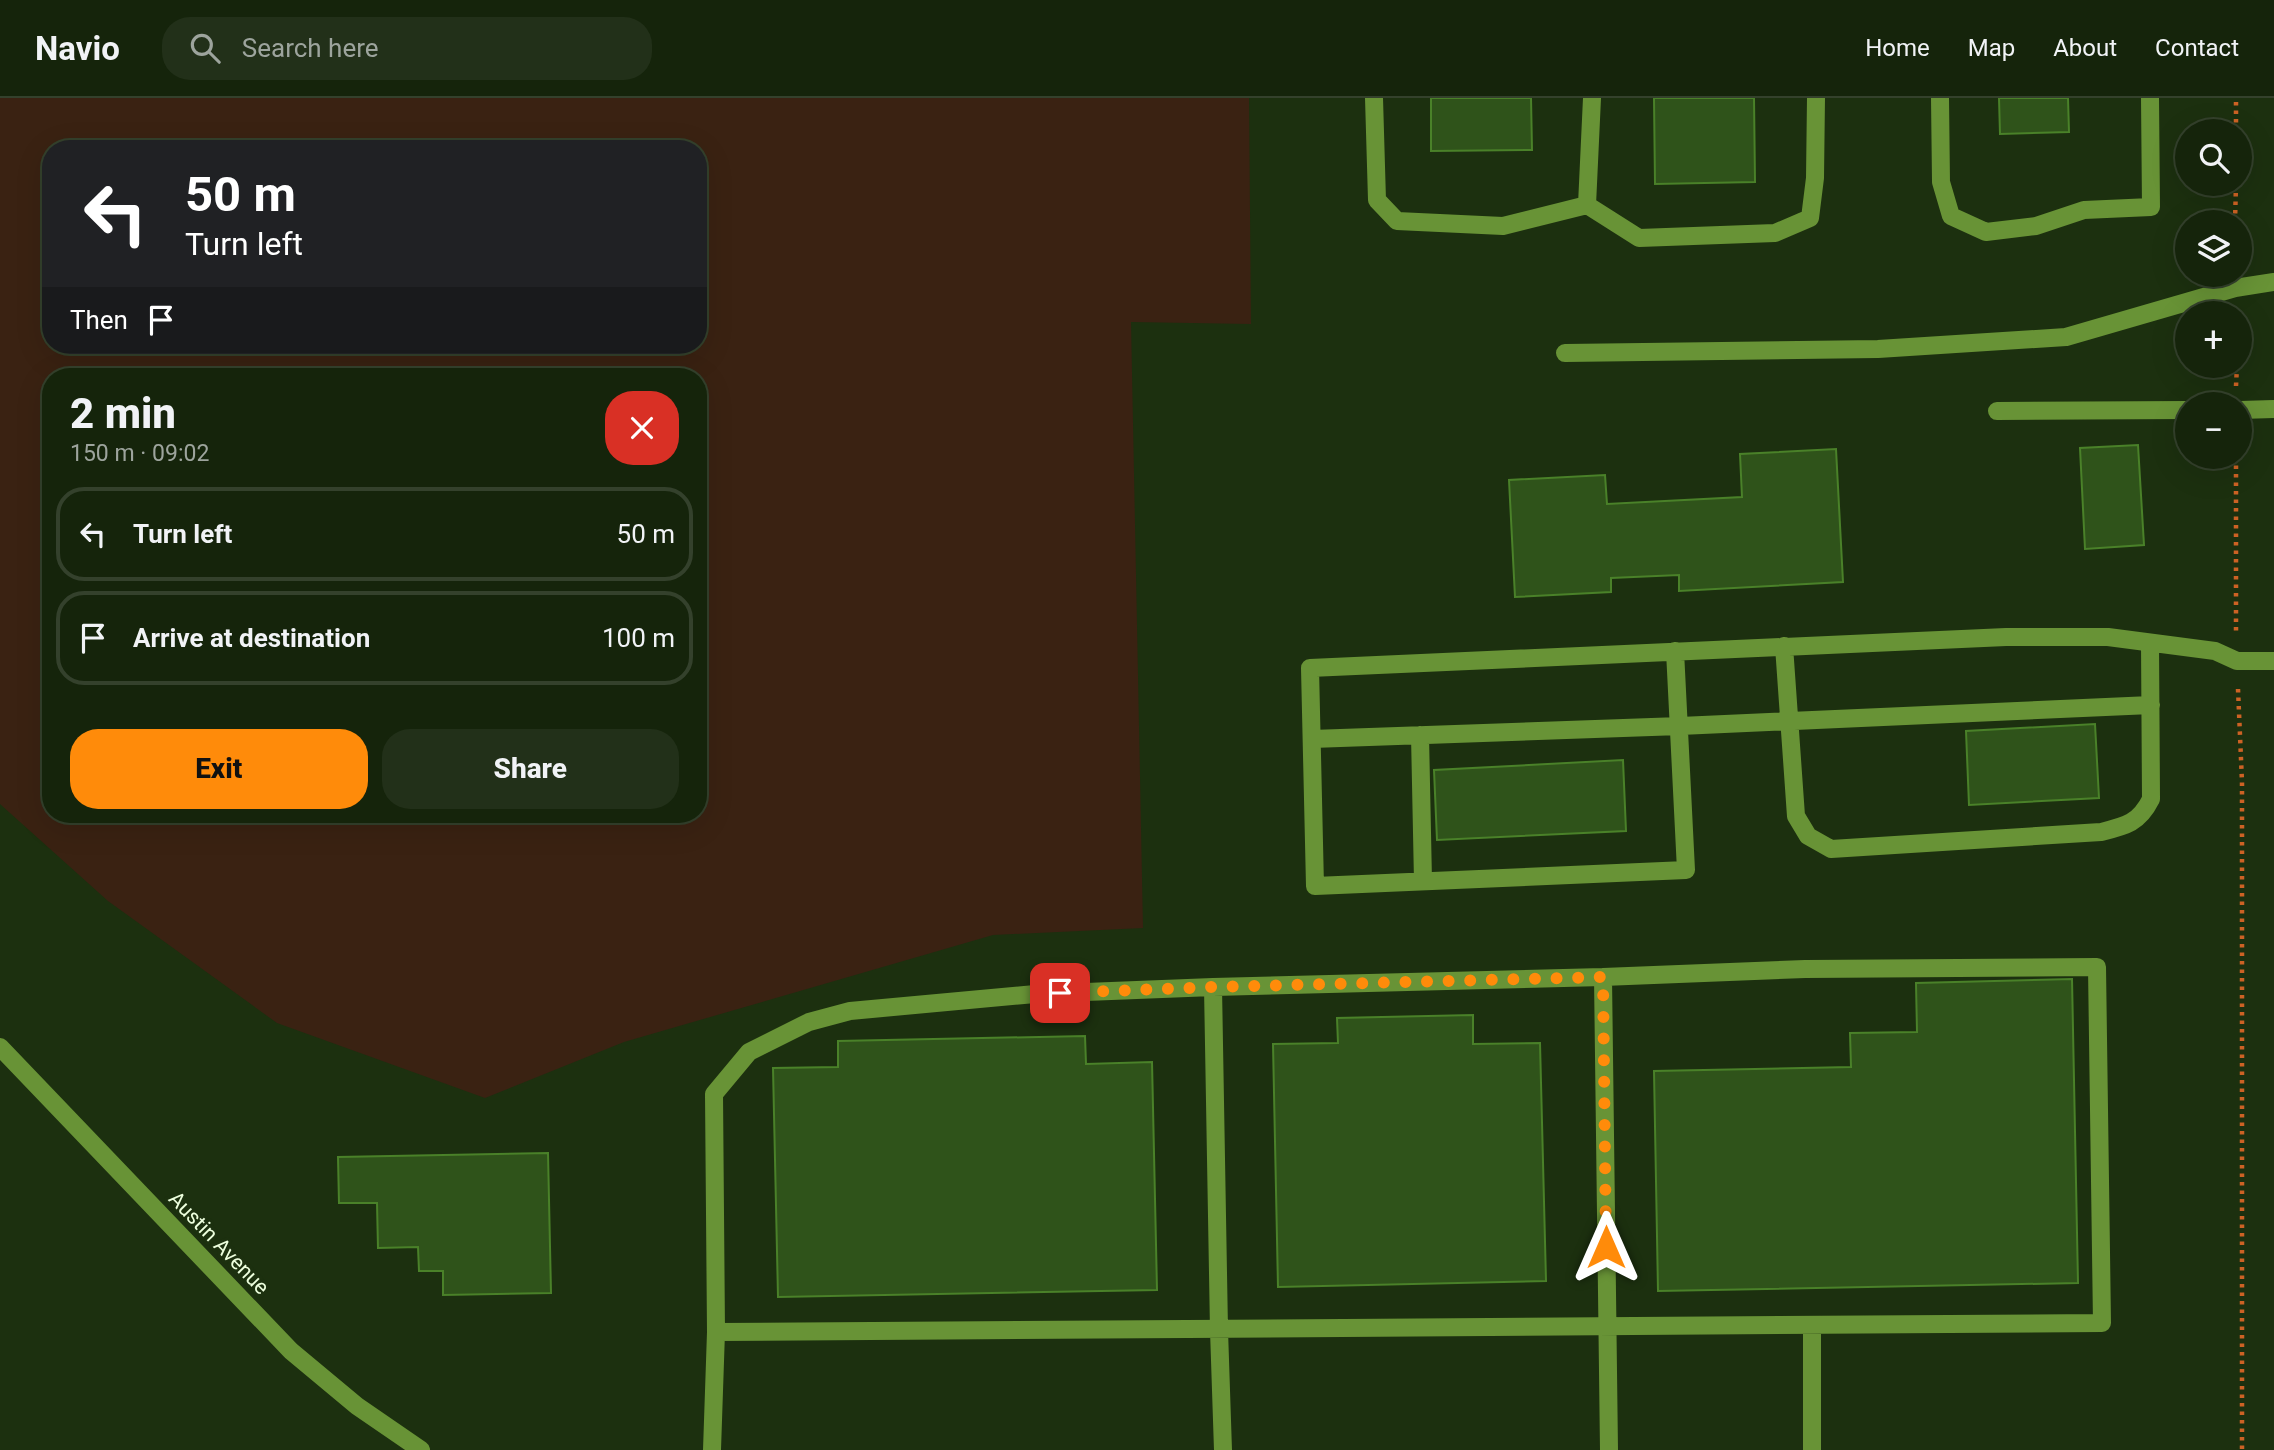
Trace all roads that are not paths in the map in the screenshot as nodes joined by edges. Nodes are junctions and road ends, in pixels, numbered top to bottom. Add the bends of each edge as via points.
1 (1374, 98) edge
2 (1592, 98) edge
3 (1816, 98) edge
4 (1940, 98) edge
5 (2150, 98) edge
6 (1587, 205) junction
7 (2274, 282) edge
8 (1565, 353) dead end
9 (2274, 409) edge
10 (2175, 410) edge
11 (2252, 410) edge
12 (1997, 411) dead end
13 (2150, 643) junction
14 (1784, 646) junction
15 (1675, 651) junction
16 (2274, 661) edge
17 (2151, 705) junction
18 (1791, 722) junction
19 (1680, 726) junction
20 (1420, 735) junction
21 (1312, 739) junction
22 (1423, 881) junction
23 (1603, 977) junction
24 (1213, 987) junction
25 (0, 1047) edge
26 (1812, 1326) junction
27 (1607, 1327) junction
28 (1219, 1330) junction
29 (716, 1332) junction
30 (421, 1450) edge
31 (712, 1450) edge
32 (1223, 1450) edge
33 (1609, 1450) edge
34 (1812, 1450) edge

1 - 6 street via 1377,200 1398,221 1503,226
2 - 6 street
3 - 6 street via 1810,218 1775,233 1639,238
4 - 5 street via 1941,182 1951,216 1986,232 2036,226 2084,210 2151,207
7 - 8 street via 2235,288 2066,337 1878,349
9 - 11 street
10 - 12 street
13 - 14 street via 2108,637 2006,637
13 - 16 street via 2215,651 2236,660
13 - 17 street
14 - 15 street
14 - 18 street
15 - 19 street
15 - 21 street via 1310,668
17 - 18 street
17 - 18 street via 2151,799 2143,814 2125,826 2101,832 1831,849 1808,836 1796,816
18 - 19 street
19 - 20 street
19 - 22 street via 1686,870
20 - 21 street
20 - 22 street
21 - 22 street via 1314,886
23 - 24 street
23 - 26 street via 1805,969 2097,967 2102,1324
23 - 27 street
24 - 28 street
24 - 29 street via 1035,994 850,1011 809,1022 749,1052 714,1094
25 - 30 street, Austin Avenue via 291,1351 357,1406
26 - 27 street
26 - 34 street
27 - 28 street
27 - 33 street
28 - 29 street
28 - 32 street
29 - 31 street

